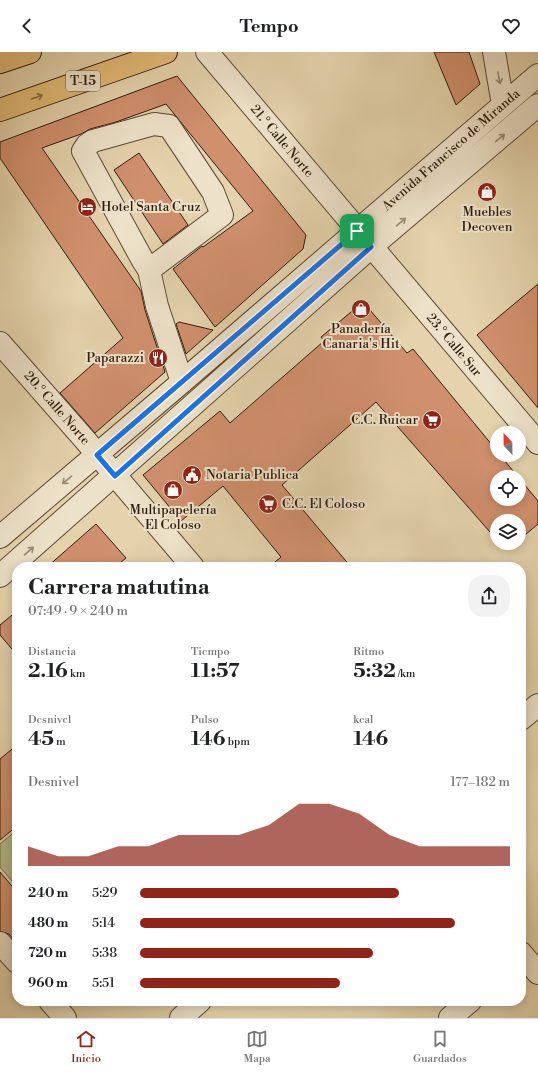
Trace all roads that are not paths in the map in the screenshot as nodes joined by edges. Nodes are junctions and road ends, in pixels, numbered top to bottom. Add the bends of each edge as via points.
1 (30, 52) edge
2 (166, 52) edge
3 (207, 52) edge
4 (494, 52) edge
5 (0, 62) edge
6 (538, 75) edge
7 (503, 105) junction
8 (538, 105) edge
9 (0, 110) edge
10 (357, 231) junction
11 (371, 247) junction
12 (149, 270) junction
13 (0, 343) edge
14 (182, 382) junction
15 (538, 443) edge
16 (97, 455) junction
17 (115, 476) junction
18 (0, 537) edge
19 (16, 562) edge
20 (189, 562) edge
21 (12, 566) edge
22 (0, 576) edge
23 (538, 705) edge
24 (526, 715) edge
25 (0, 943) edge
26 (526, 952) edge
27 (12, 956) edge
28 (538, 972) edge
29 (54, 1006) edge
30 (194, 1006) edge
31 (464, 1006) edge
32 (65, 1018) edge
33 (181, 1018) edge
34 (450, 1018) edge

1 - 5 main road
9 -> 2 main road, T-15
3 - 10 street, 21.° Calle Norte
4 -> 7 street
6 - 7 street, Avenida Francisco de Miranda
7 - 10 street, Avenida Francisco de Miranda
11 -> 8 street, Avenida Francisco de Miranda
10 - 11 street, 21.° Calle Norte
10 - 14 street, Avenida Francisco de Miranda
11 - 15 street, 23.° Calle Sur
11 - 17 street, Avenida Francisco de Miranda
12 - 12 street via 222,216 213,192 170,126 154,124 93,141 83,151
12 - 14 street via 157,306
13 - 16 street, 20.° Calle Norte
14 - 16 street, Avenida Francisco de Miranda
16 - 17 street, 20.° Calle Norte
16 -> 18 street, Avenida Francisco de Miranda
19 -> 17 street, Avenida Francisco de Miranda
17 - 20 street, 20.° Calle Norte
22 -> 21 street, Avenida Francisco de Miranda
23 - 24 street
25 - 27 street
26 - 28 street
29 - 32 street
30 - 33 street
31 - 34 street

